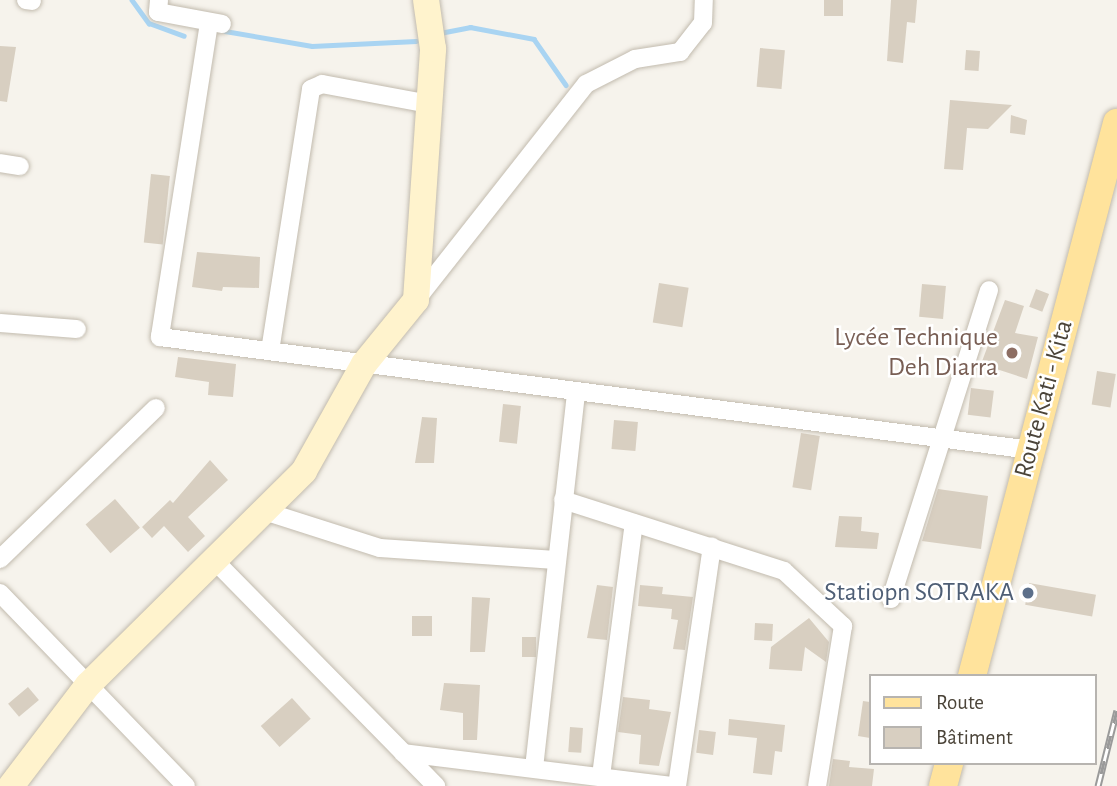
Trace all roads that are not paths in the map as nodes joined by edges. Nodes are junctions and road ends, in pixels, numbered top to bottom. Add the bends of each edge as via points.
1 (26, 0) edge
2 (159, 0) edge
3 (426, 0) edge
4 (704, 0) edge
5 (32, 1) edge
6 (429, 104) junction
7 (1117, 122) edge
8 (0, 163) edge
9 (20, 166) dead end
10 (989, 290) dead end
11 (416, 300) junction
12 (0, 323) edge
13 (77, 329) dead end
14 (270, 351) junction
15 (363, 363) junction
16 (576, 391) junction
17 (156, 408) dead end
18 (942, 439) junction
19 (1031, 450) junction
20 (563, 500) junction
21 (264, 511) junction
22 (634, 523) junction
23 (712, 547) junction
24 (0, 559) edge
25 (214, 560) junction
26 (556, 561) junction
27 (0, 593) edge
28 (891, 599) dead end
29 (973, 674) edge
30 (88, 685) junction
31 (403, 753) junction
32 (948, 765) edge
33 (534, 768) junction
34 (601, 776) junction
35 (11, 786) edge
36 (186, 786) edge
37 (436, 786) edge
38 (675, 786) edge
39 (817, 786) edge
40 (943, 786) edge

1 - 5 street
2 - 14 street via 158,12 216,24 160,337
3 - 6 street via 433,49
4 - 11 street via 703,23 680,52 635,59 586,84
6 - 11 street
6 - 14 street via 322,84 311,89
7 - 19 main road, Route Kati - Kita
8 - 9 street
10 - 18 street
11 - 15 street
12 - 13 street
14 - 15 street
15 - 16 street
15 - 21 street via 304,471
16 - 18 street
16 - 20 street
17 - 24 street
18 - 19 street
18 - 28 street
19 - 29 main road, Route Kati - Kita
20 - 22 street
20 - 26 street
21 - 25 street
21 - 26 street via 380,548
22 - 23 street
22 - 34 street
23 - 38 street
23 - 39 street via 784,571 843,626
25 - 30 street
25 - 31 street
26 - 33 street
27 - 30 street
30 - 35 street
30 - 36 street
31 - 33 street
31 - 37 street
32 - 40 main road
33 - 34 street
34 - 38 street

